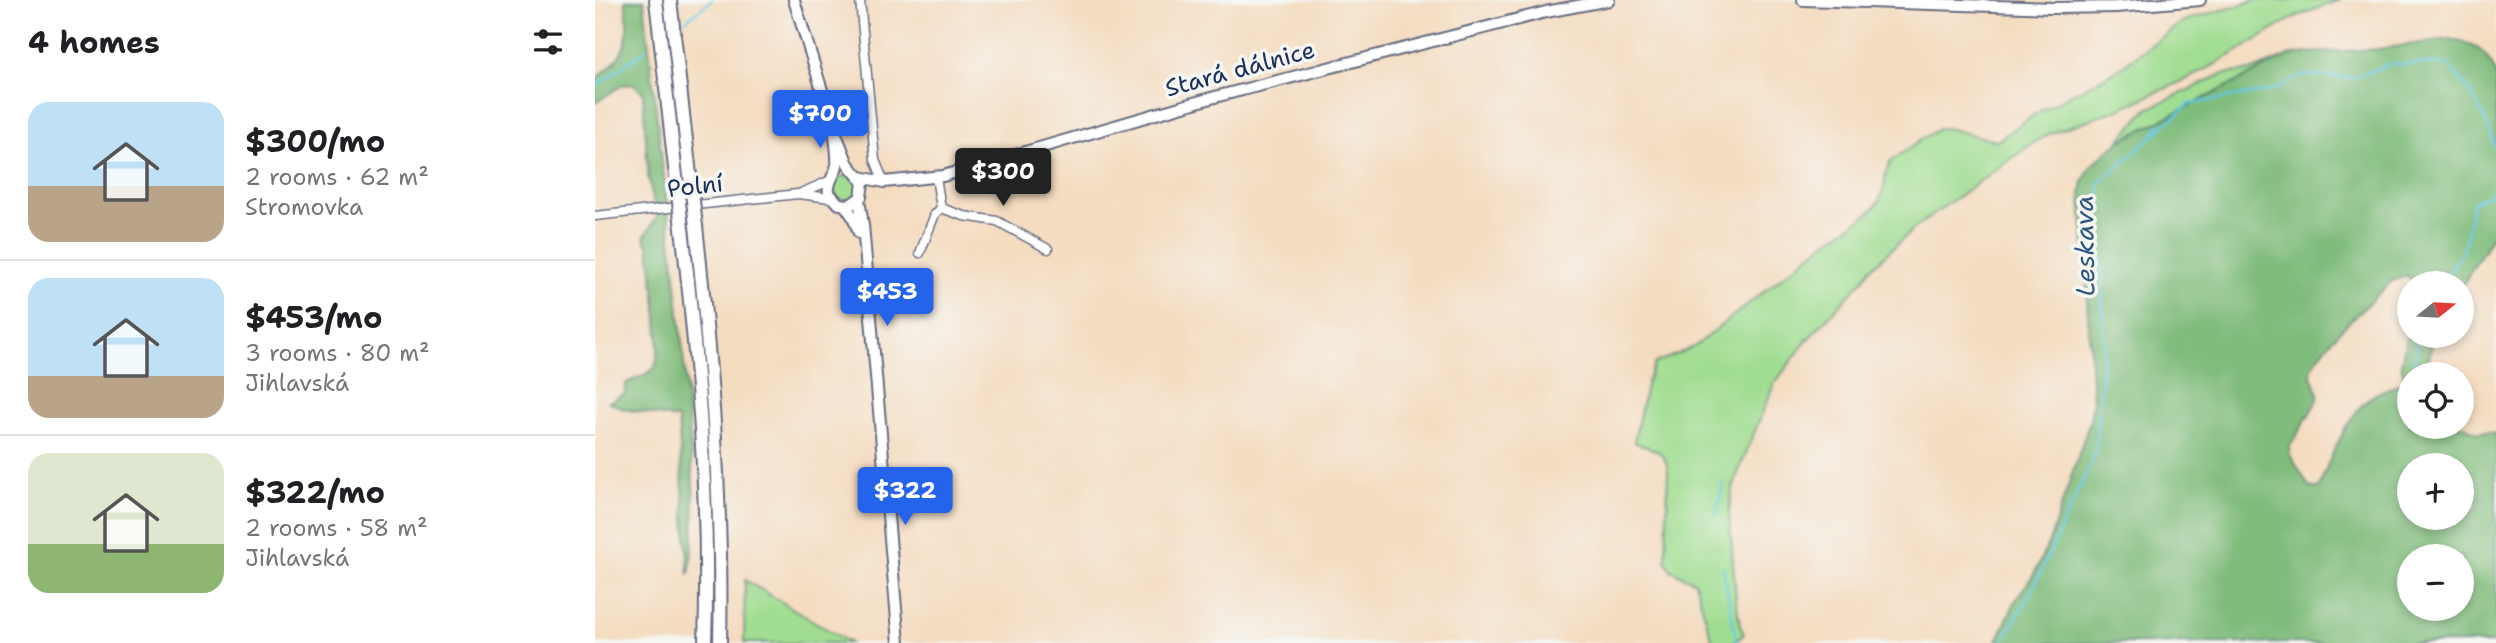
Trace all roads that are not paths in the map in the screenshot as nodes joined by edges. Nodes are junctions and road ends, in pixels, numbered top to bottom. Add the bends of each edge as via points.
1 (656, 0) edge
2 (670, 0) edge
3 (794, 0) edge
4 (860, 0) edge
5 (1609, 0) edge
6 (1803, 0) edge
7 (2200, 0) edge
8 (2055, 4) edge
9 (834, 129) junction
10 (856, 174) junction
11 (832, 177) junction
12 (936, 177) junction
13 (884, 182) junction
14 (798, 194) junction
15 (861, 197) junction
16 (831, 198) junction
17 (845, 205) junction
18 (941, 208) junction
19 (595, 216) edge
20 (863, 245) junction
21 (1048, 249) dead end
22 (920, 253) dead end
23 (705, 643) edge
24 (720, 643) edge
25 (899, 643) edge

1 - 23 highway, bridge via 703,447
2 - 24 highway, bridge via 716,445
3 - 9 main road
4 - 13 street via 875,160
5 - 12 main road, Stará dálnice via 1210,98
6 - 8 main road
7 - 8 main road via 2116,7
9 - 10 main road
9 - 11 main road via 837,159
10 - 11 main road via 843,170
10 - 13 main road, Stará dálnice
10 - 15 main road via 863,182
11 - 14 street, Polní
11 - 16 main road via 828,187
12 - 13 main road, Stará dálnice
12 - 18 street
13 - 15 main road, Stará dálnice
14 - 16 street, Polní
14 - 19 street, Polní
15 - 17 main road
15 - 20 main road
16 - 17 main road
17 - 20 main road
18 - 21 street via 997,221
18 - 22 street
20 - 25 main road

